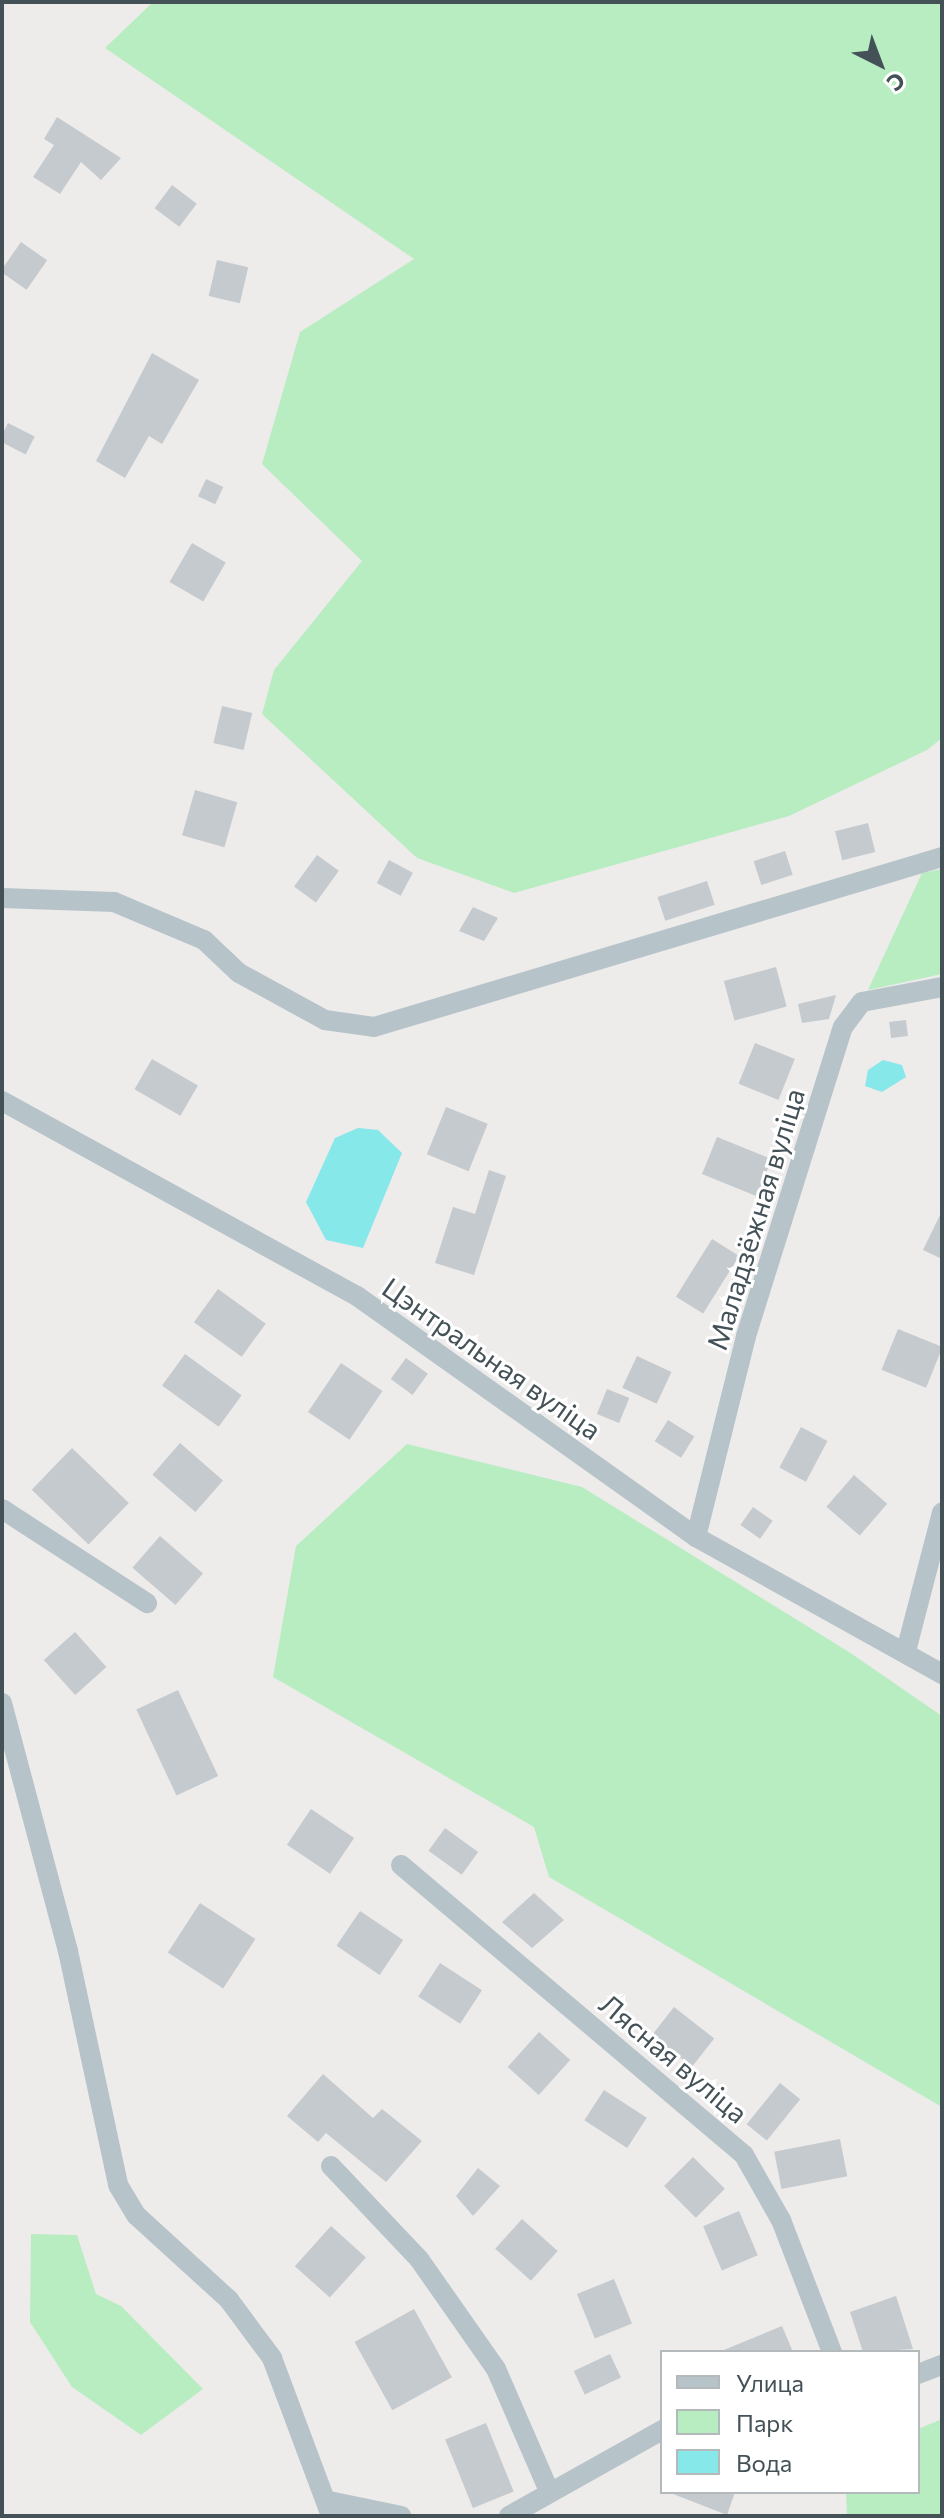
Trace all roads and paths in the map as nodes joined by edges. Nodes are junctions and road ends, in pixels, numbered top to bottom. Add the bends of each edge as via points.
1 (942, 857) edge
2 (2, 898) edge
3 (942, 987) edge
4 (2, 1101) edge
5 (2, 1509) edge
6 (942, 1513) edge
7 (696, 1537) junction
8 (147, 1603) dead end
9 (906, 1651) junction
10 (942, 1674) edge
11 (2, 1703) edge
12 (401, 1865) dead end
13 (331, 2166) dead end
14 (831, 2350) edge
15 (942, 2365) edge
16 (920, 2373) edge
17 (660, 2431) edge
18 (549, 2491) junction
19 (330, 2509) edge
20 (401, 2516) edge
21 (509, 2516) edge

1 - 2 street via 374,1027 325,1020 239,973 204,940 114,902
3 - 7 street, Маладзёжная вуліца via 862,1002 843,1027 746,1336
4 - 7 street, Цэнтральная вуліца via 357,1296
5 - 8 street
6 - 9 street
7 - 9 street, Цэнтральная вуліца
9 - 10 street, Цэнтральная вуліца
11 - 19 street via 68,1951 118,2185 136,2215 250,2326 272,2358
12 - 14 street, Лясная вуліца via 744,2155 781,2220
13 - 18 street via 419,2259 496,2369
15 - 16 street
17 - 18 street
18 - 21 street
19 - 20 street

